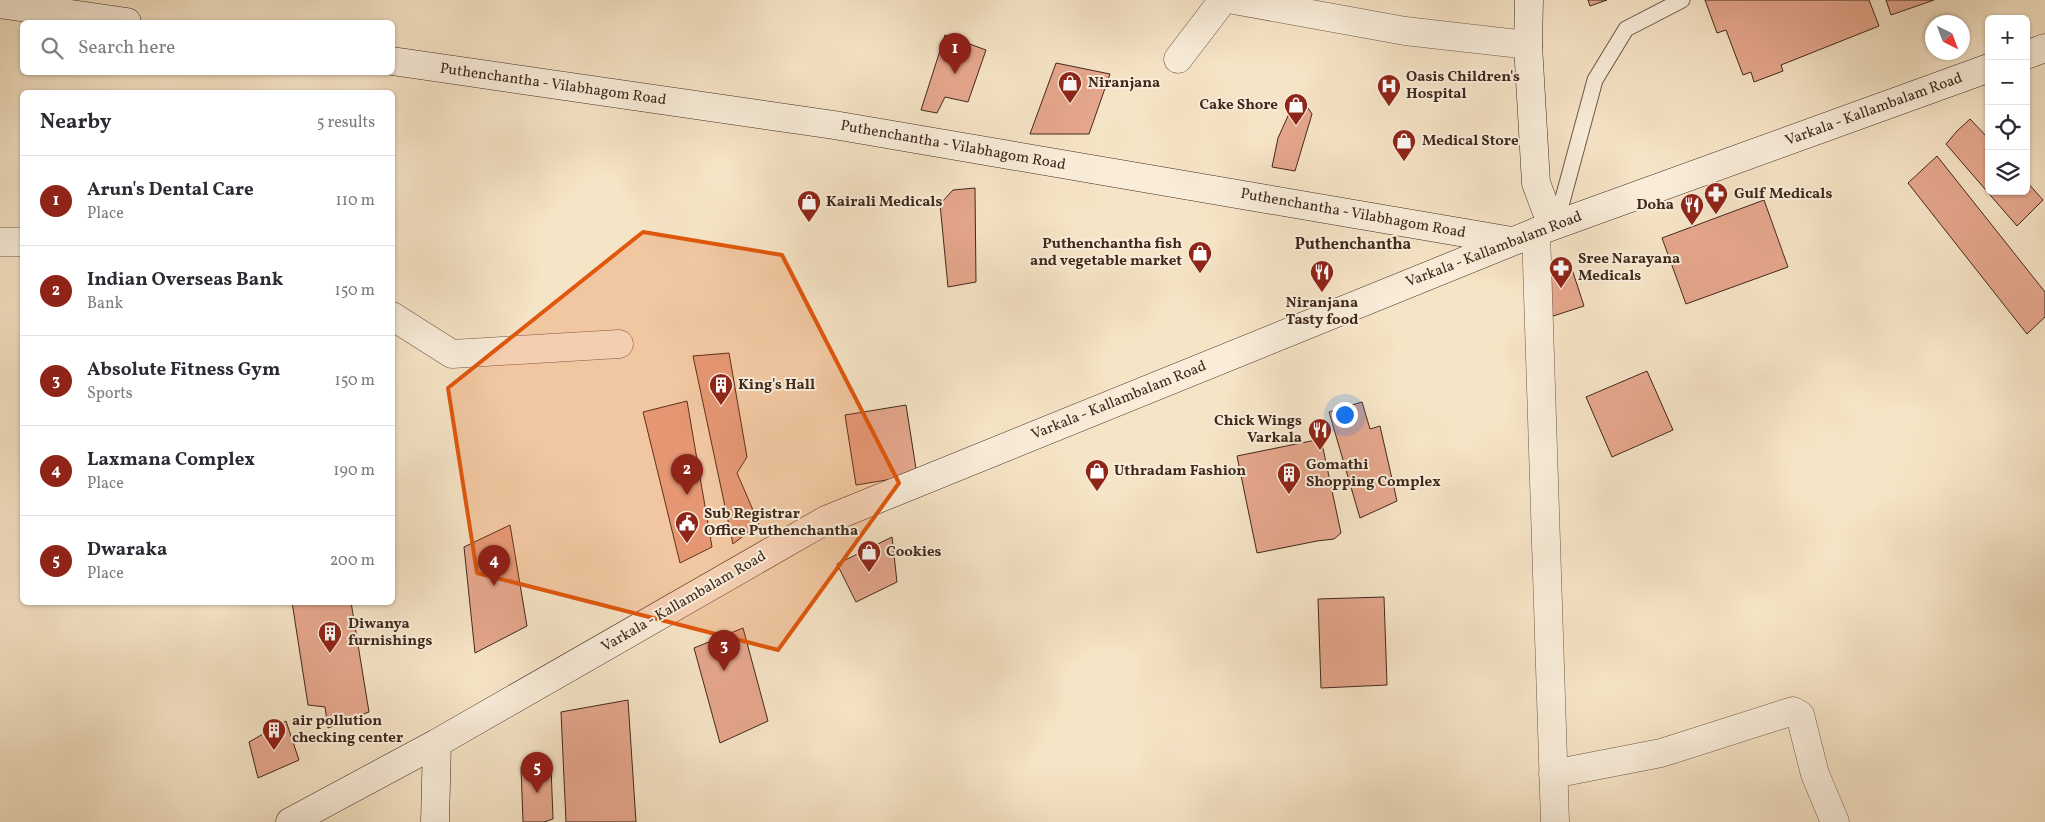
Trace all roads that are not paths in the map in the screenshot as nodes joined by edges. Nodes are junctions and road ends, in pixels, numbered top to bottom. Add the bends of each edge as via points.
1 (1223, 0) edge
2 (1234, 0) edge
3 (1529, 0) edge
4 (1682, 0) edge
5 (0, 4) edge
6 (113, 20) edge
7 (1528, 45) junction
8 (2045, 48) edge
9 (2030, 54) edge
10 (1178, 59) dead end
11 (395, 61) edge
12 (1985, 69) edge
13 (1539, 231) junction
14 (0, 242) edge
15 (20, 242) edge
16 (395, 318) edge
17 (619, 344) dead end
18 (437, 743) junction
19 (1553, 774) junction
20 (290, 822) edge
21 (435, 822) edge
22 (1555, 822) edge
23 (1835, 822) edge

1 - 10 main road
2 - 7 main road via 1405,31
3 - 7 main road
4 - 13 lane via 1626,29 1595,80
5 - 6 main road
7 - 13 main road
8 - 9 main road
11 - 13 main road, Puthenchantha - Vilabhagom Road
12 - 13 main road, Varkala - Kallambalam Road
13 - 18 main road, Varkala - Kallambalam Road via 826,520
13 - 19 main road
14 - 15 main road
16 - 17 main road via 452,354
18 - 20 main road, Varkala - Kallambalam Road
18 - 21 main road
19 - 22 main road
19 - 23 main road via 1661,754 1793,711 1800,716 1815,774

